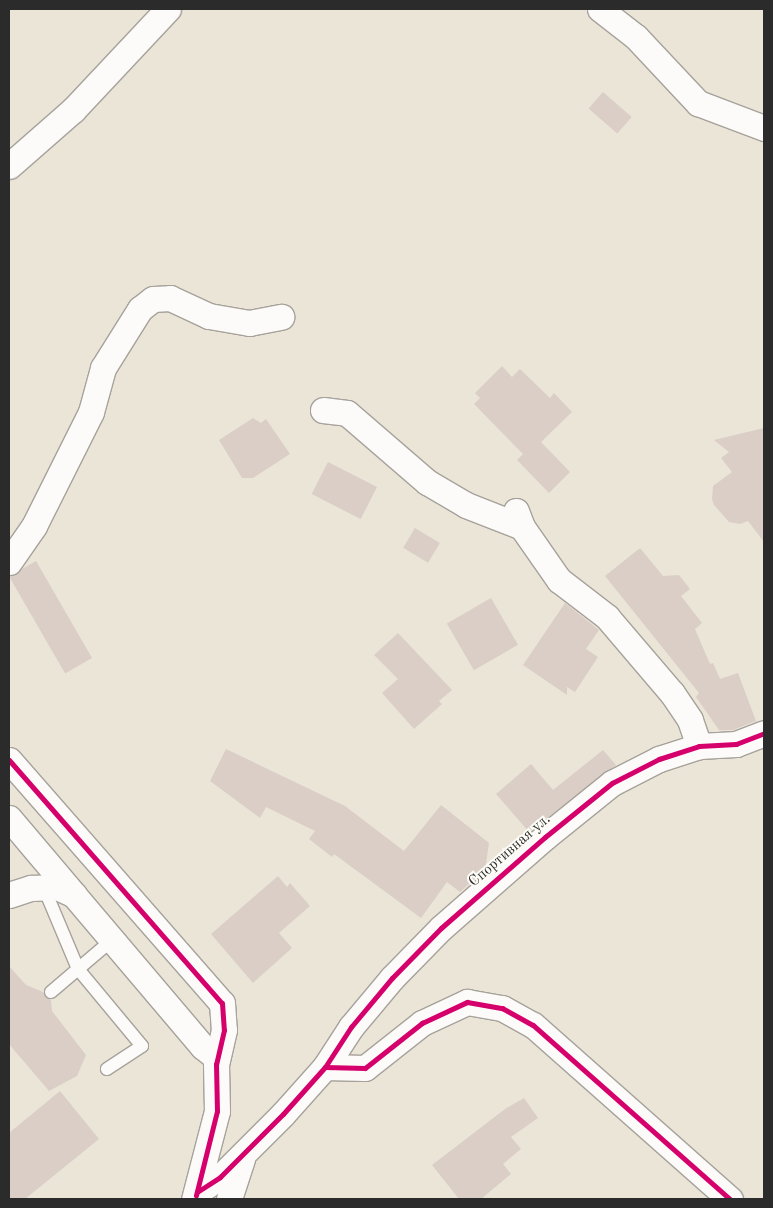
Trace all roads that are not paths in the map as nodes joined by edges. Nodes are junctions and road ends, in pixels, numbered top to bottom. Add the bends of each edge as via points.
1 (168, 9) edge
2 (600, 9) edge
3 (764, 128) edge
4 (9, 166) edge
5 (281, 317) dead end
6 (323, 410) dead end
7 (9, 562) edge
8 (764, 733) edge
9 (699, 746) junction
10 (9, 760) edge
11 (9, 818) edge
12 (44, 888) junction
13 (9, 895) edge
14 (74, 895) junction
15 (112, 940) junction
16 (78, 969) junction
17 (51, 992) dead end
18 (217, 1061) junction
19 (326, 1067) junction
20 (107, 1069) dead end
21 (243, 1155) junction
22 (196, 1196) edge
23 (229, 1199) edge
24 (730, 1199) edge

1 - 4 street via 73,110
2 - 3 street via 636,37 698,103
5 - 7 street via 249,323 209,316 170,298 153,299 140,309 103,368 91,412 34,526
6 - 9 street via 347,413 427,482 458,501 519,519 558,580 607,617 672,692 690,720
8 - 9 street, Спортивная ул. via 736,744
9 - 19 street, Спортивная ул. via 659,759 612,783 545,837 441,928 398,972 351,1027
10 - 18 street via 222,1003 224,1030
11 - 14 street
12 - 13 street via 31,888
12 - 14 street via 57,887
12 - 16 lane
14 - 15 street
15 - 16 lane
15 - 18 street
16 - 17 lane
16 - 20 lane via 142,1046
18 - 22 street via 217,1111
19 - 21 street, Спортивная ул.
19 - 24 street via 365,1068 422,1023 467,1002 502,1008 532,1025
21 - 22 street, Спортивная ул.
21 - 23 street

